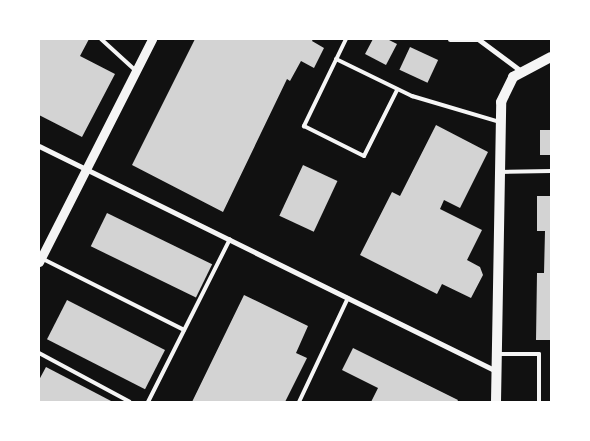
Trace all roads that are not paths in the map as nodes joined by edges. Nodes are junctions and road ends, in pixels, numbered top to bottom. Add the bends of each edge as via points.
1 (101, 39) edge
2 (152, 39) edge
3 (346, 39) edge
4 (450, 39) edge
5 (480, 39) edge
6 (551, 57) edge
7 (336, 59) junction
8 (135, 70) junction
9 (521, 70) junction
10 (397, 90) junction
11 (500, 122) junction
12 (39, 146) edge
13 (87, 168) junction
14 (551, 171) edge
15 (498, 172) junction
16 (230, 239) junction
17 (40, 260) edge
18 (348, 298) junction
19 (184, 330) junction
20 (39, 353) edge
21 (497, 354) junction
22 (497, 371) junction
23 (495, 400) edge
24 (130, 402) edge
25 (148, 402) edge
26 (299, 402) edge
27 (539, 402) edge

1 - 8 lane
2 - 8 street
3 - 7 lane
4 - 5 street
5 - 9 street
6 - 9 main road
7 - 10 lane
7 - 10 lane via 304,126 364,156
8 - 13 street
9 - 11 main road via 507,84
10 - 11 lane
11 - 15 main road
12 - 13 street
13 - 16 street
13 - 17 street
14 - 15 lane
15 - 21 main road
16 - 18 street
16 - 19 lane
17 - 19 lane
18 - 22 street
18 - 26 lane
19 - 25 lane
20 - 24 lane
21 - 22 main road
21 - 27 lane via 539,354
22 - 23 main road

